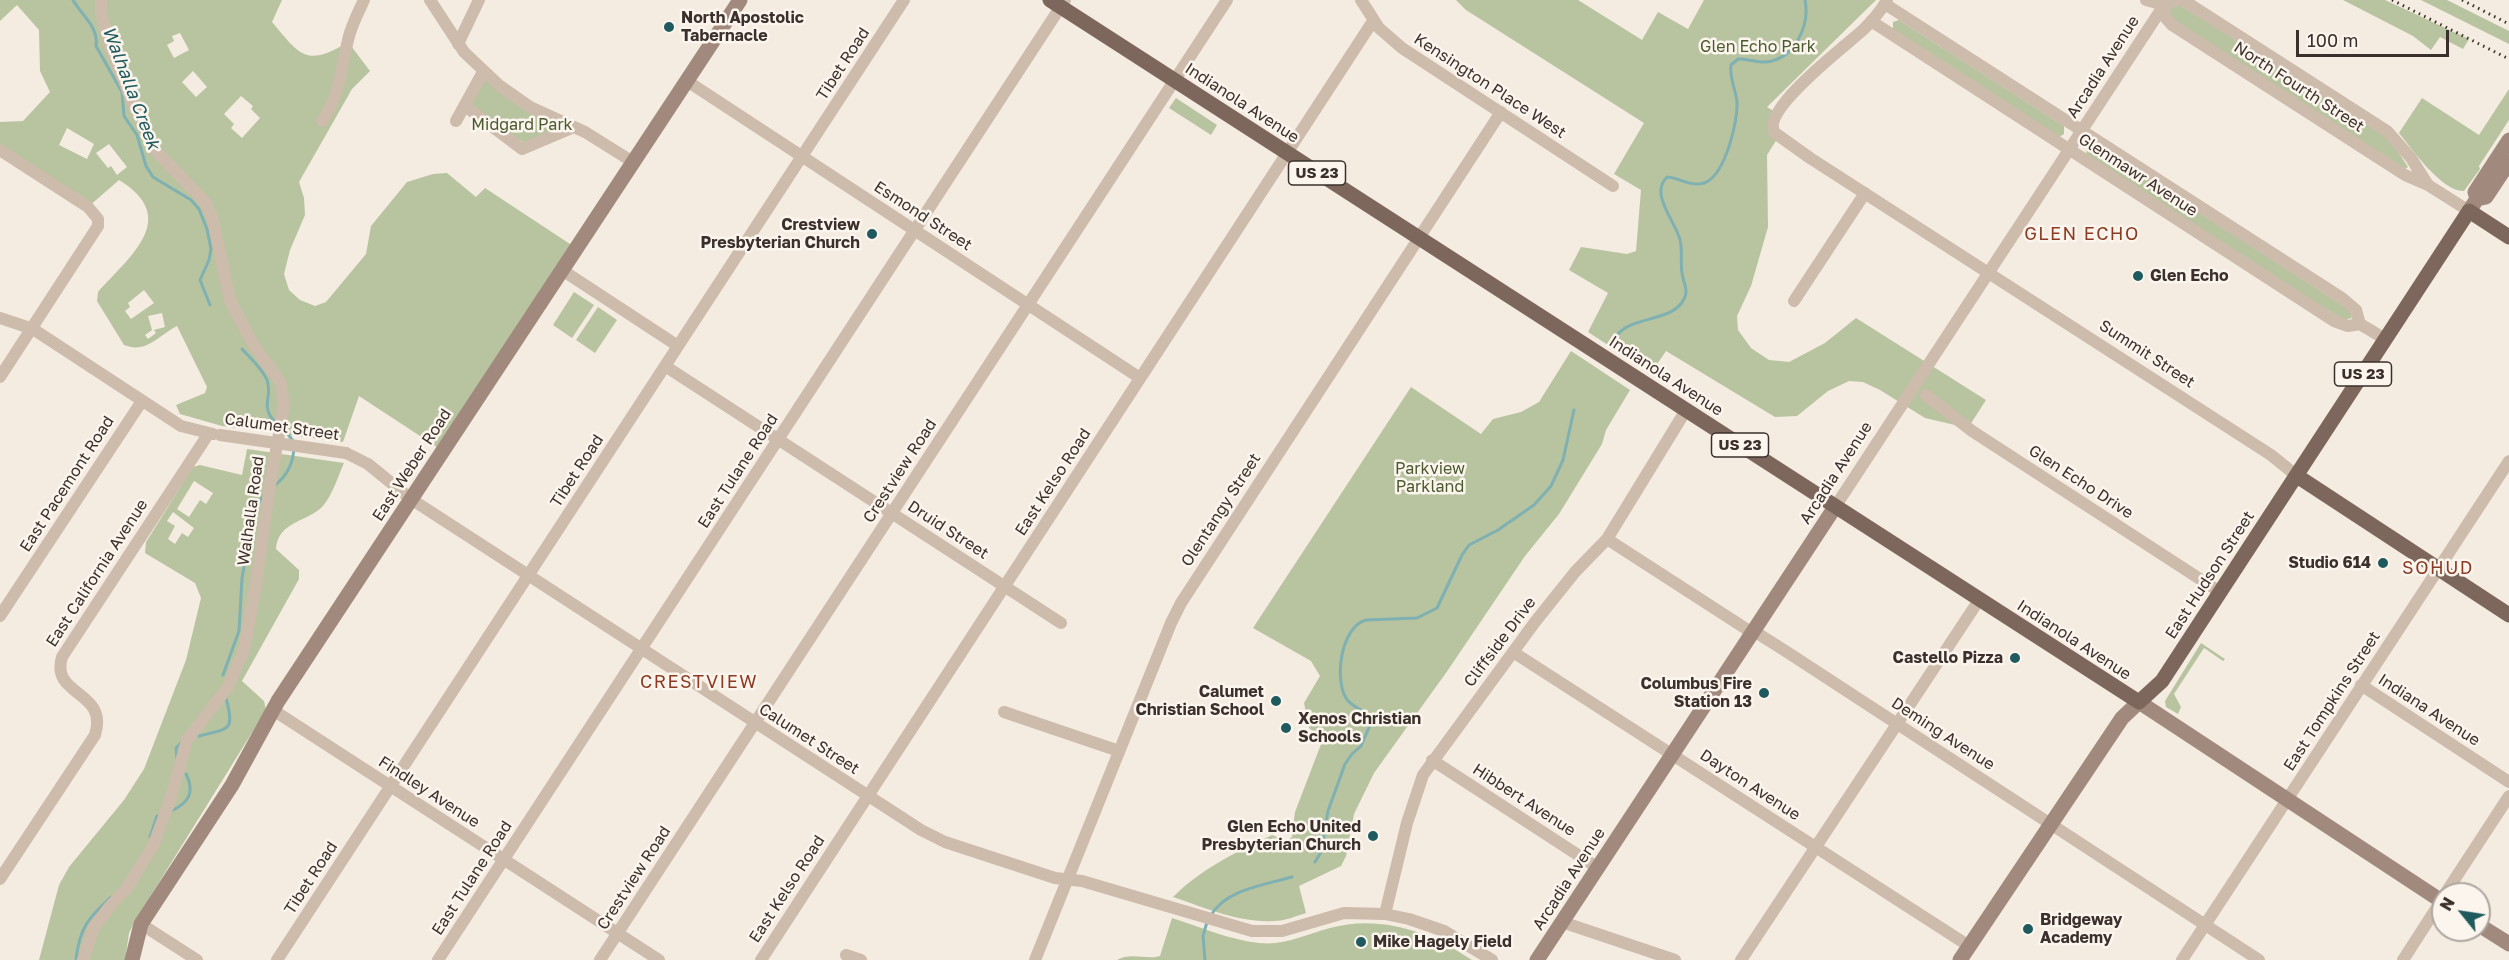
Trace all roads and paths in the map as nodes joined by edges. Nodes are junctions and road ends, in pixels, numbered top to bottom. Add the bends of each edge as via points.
1 (101, 0) edge
2 (364, 0) edge
3 (429, 0) edge
4 (479, 0) edge
5 (740, 0) edge
6 (904, 0) edge
7 (1227, 0) edge
8 (1361, 0) edge
9 (2146, 0) edge
10 (1058, 2) edge
11 (1886, 2) edge
12 (2171, 2) edge
13 (1373, 21) junction
14 (1872, 21) junction
15 (458, 44) junction
16 (483, 72) junction
17 (687, 81) junction
18 (1174, 81) junction
19 (465, 106) junction
20 (1501, 112) junction
21 (322, 121) dead end
22 (456, 121) dead end
23 (574, 128) junction
24 (2082, 131) junction
25 (2509, 140) edge
26 (0, 150) edge
27 (2069, 150) junction
28 (1287, 153) junction
29 (802, 156) junction
30 (633, 162) junction
31 (2509, 162) edge
32 (2428, 185) junction
33 (1613, 186) dead end
34 (1865, 193) junction
35 (2473, 205) junction
36 (915, 230) junction
37 (2509, 237) edge
38 (1418, 238) junction
39 (562, 270) junction
40 (1989, 273) junction
41 (1794, 301) dead end
42 (1028, 304) junction
43 (0, 318) edge
44 (2361, 324) junction
45 (33, 329) junction
46 (2385, 339) junction
47 (678, 346) junction
48 (665, 366) junction
49 (0, 377) edge
50 (1140, 378) junction
51 (1926, 395) dead end
52 (142, 401) junction
53 (1686, 410) junction
54 (214, 434) junction
55 (778, 439) junction
56 (2509, 461) edge
57 (2297, 476) junction
58 (411, 499) junction
59 (1835, 507) junction
60 (892, 513) junction
61 (1608, 539) junction
62 (2438, 569) junction
63 (528, 576) junction
64 (1004, 586) junction
65 (2220, 592) junction
66 (1980, 600) junction
67 (2509, 615) edge
68 (0, 616) edge
69 (1061, 623) dead end
70 (1753, 632) junction
71 (641, 650) junction
72 (1513, 652) junction
73 (2361, 685) junction
74 (2139, 702) junction
75 (273, 710) junction
76 (1004, 712) dead end
77 (754, 724) junction
78 (1897, 724) junction
79 (1119, 751) junction
80 (1672, 754) junction
81 (1432, 760) junction
82 (2509, 782) edge
83 (390, 786) junction
84 (867, 796) junction
85 (2509, 796) edge
86 (2288, 800) junction
87 (2050, 824) junction
88 (1816, 847) junction
89 (504, 860) junction
90 (1598, 868) junction
91 (0, 879) edge
92 (1067, 879) junction
93 (2453, 882) edge
94 (2431, 890) edge
95 (1385, 914) junction
96 (2431, 917) edge
97 (1562, 922) junction
98 (141, 924) junction
99 (2205, 926) junction
100 (2491, 933) edge
101 (617, 934) junction
102 (2509, 944) edge
103 (1969, 946) junction
104 (846, 955) dead end
105 (83, 960) edge
106 (132, 960) edge
107 (197, 960) edge
108 (277, 960) edge
109 (438, 960) edge
110 (600, 960) edge
111 (659, 960) edge
112 (760, 960) edge
113 (861, 960) edge
114 (1035, 960) edge
115 (1492, 960) edge
116 (1537, 960) edge
117 (1675, 960) edge
118 (1741, 960) edge
119 (1960, 960) edge
120 (2182, 960) edge
121 (2259, 960) edge
122 (2403, 960) edge

1 - 105 street, Walhalla Road via 110,46 133,104 156,151 206,203 230,300 253,344 281,383 284,405 244,650 228,687 187,740 153,846 128,888 94,927
2 - 21 street via 348,38 329,110
3 - 15 street
4 - 15 street
5 - 17 street, East Weber Road
6 - 29 street, Tibet Road
7 - 18 street, Crestview Road
8 - 13 street, Kensington Place West
9 - 12 street, North Fourth Street
10 - 18 main road, Indianola Avenue / US 23
10 - 36 street, East Tulane Road
11 - 14 street
11 - 24 street, Glenmawr Avenue
12 - 24 street, Arcadia Avenue
12 - 32 street, North Fourth Street via 2183,0 2387,131
12 - 32 street, North Fourth Street via 2165,17 2172,25 2405,175
13 - 20 street, Kensington Place West via 1402,48
13 - 28 street, East Kelso Road
14 - 27 street, Glenmawr Avenue
14 - 34 street, Summit Street via 1794,91 1773,120 1772,129
15 - 16 street
16 - 19 street
16 - 23 street via 530,107
17 - 29 street, Esmond Street
17 - 30 street, East Weber Road
18 - 28 main road, Indianola Avenue / US 23
18 - 42 street, Crestview Road
19 - 22 street
19 - 23 street via 522,149
20 - 33 street, Kensington Place West
20 - 38 street, Olentangy Street
23 - 30 street
24 - 27 street, Arcadia Avenue
24 - 44 street, Glenmawr Avenue via 2342,298 2356,310
25 - 35 street, East Hudson Street via 2475,192
26 - 45 street via 88,207 98,219 96,232
27 - 40 street, Arcadia Avenue
27 - 44 street, Glenmawr Avenue via 2334,321 2348,326
28 - 38 main road, Indianola Avenue / US 23
28 - 50 street, East Kelso Road
29 - 36 street, Esmond Street
29 - 47 street, Tibet Road
30 - 39 street, East Weber Road
31 - 35 street, East Hudson Street via 2486,197
32 - 35 street, North Fourth Street
34 - 40 street, Summit Street
34 - 41 street
35 - 37 main road
35 - 46 main road, East Hudson Street / US 23
36 - 42 street, Esmond Street
36 - 55 street, East Tulane Road
38 - 53 main road, Indianola Avenue / US 23
38 - 79 street, Olentangy Street via 1192,584 1171,622
39 - 47 street
39 - 58 street, East Weber Road
40 - 57 street, Summit Street via 2271,455
40 - 59 street, Arcadia Avenue
42 - 50 street, Esmond Street
42 - 60 street, Crestview Road
43 - 45 street, Calumet Street
44 - 46 street, Glenmawr Avenue
45 - 49 street
45 - 52 street, Calumet Street
46 - 57 main road, East Hudson Street / US 23
47 - 48 street, Tibet Road
48 - 55 street, Druid Street
48 - 63 street, Tibet Road
50 - 64 street, East Kelso Road
51 - 65 street, Glen Echo Drive via 1972,431
52 - 54 street, Calumet Street via 181,426
52 - 68 street, East Pacemont Road
53 - 59 main road, Indianola Avenue / US 23
53 - 61 street, Cliffside Drive
54 - 58 street, Calumet Street, bridge via 346,453 368,464
54 - 91 street, East California Avenue via 62,657 61,677 97,710 96,735
55 - 60 street, Druid Street
55 - 71 street, East Tulane Road
56 - 62 street, East Tompkins Street
57 - 62 main road, Summit Street
57 - 65 main road, East Hudson Street / US 23
58 - 63 street, Calumet Street
58 - 75 street, East Weber Road
59 - 66 main road, Indianola Avenue / US 23
59 - 70 street, Arcadia Avenue
60 - 64 street, Druid Street
60 - 77 street, Crestview Road
61 - 70 street, Deming Avenue
61 - 72 street, Cliffside Drive via 1558,592
62 - 67 main road, Summit Street
62 - 73 street, East Tompkins Street
63 - 71 street, Calumet Street
63 - 83 street, Tibet Road
64 - 69 street, Druid Street
64 - 84 street, East Kelso Road
65 - 74 main road, East Hudson Street / US 23 via 2162,681
66 - 74 main road, Indianola Avenue / US 23
66 - 78 street
70 - 78 street, Deming Avenue
70 - 80 street, Arcadia Avenue
71 - 77 street, Calumet Street
71 - 89 street, East Tulane Road
72 - 80 street, Dayton Avenue
72 - 81 street, Cliffside Drive
73 - 82 street, Indiana Avenue
73 - 86 street, East Tompkins Street
74 - 86 street, Indianola Avenue
74 - 87 street, East Hudson Street via 2121,718
75 - 83 street, Findley Avenue
75 - 98 street, East Weber Road via 232,785
76 - 79 street
77 - 84 street, Calumet Street
77 - 101 street, Crestview Road
78 - 87 street, Deming Avenue
78 - 88 street
79 - 92 street, Olentangy Street
80 - 88 street, Dayton Avenue
80 - 90 street, Arcadia Avenue
81 - 90 street, Hibbert Avenue
81 - 95 street, Cliffside Drive via 1416,791
83 - 89 street, Findley Avenue
83 - 108 street, Tibet Road
84 - 92 street, Calumet Street via 939,839
84 - 112 street, East Kelso Road
85 - 93 street
86 - 94 street, Indianola Avenue
86 - 99 street, East Tompkins Street
87 - 99 street, Deming Avenue
87 - 103 street, East Hudson Street
88 - 103 street, Dayton Avenue
88 - 118 street
89 - 101 street, Findley Avenue
89 - 109 street, East Tulane Road
90 - 97 street, Arcadia Avenue
92 - 95 street, Calumet Street via 1236,927 1269,932 1344,913
92 - 114 street, Olentangy Street
95 - 115 street, Calumet Street via 1444,931
96 - 122 street
97 - 116 street, Arcadia Avenue
97 - 117 street
98 - 106 street, East Weber Road
98 - 107 street
99 - 120 street, East Tompkins Street
99 - 121 street, Deming Avenue
100 - 102 street
101 - 110 street, Crestview Road
101 - 111 street, Findley Avenue
103 - 119 street, East Hudson Street
104 - 113 street

